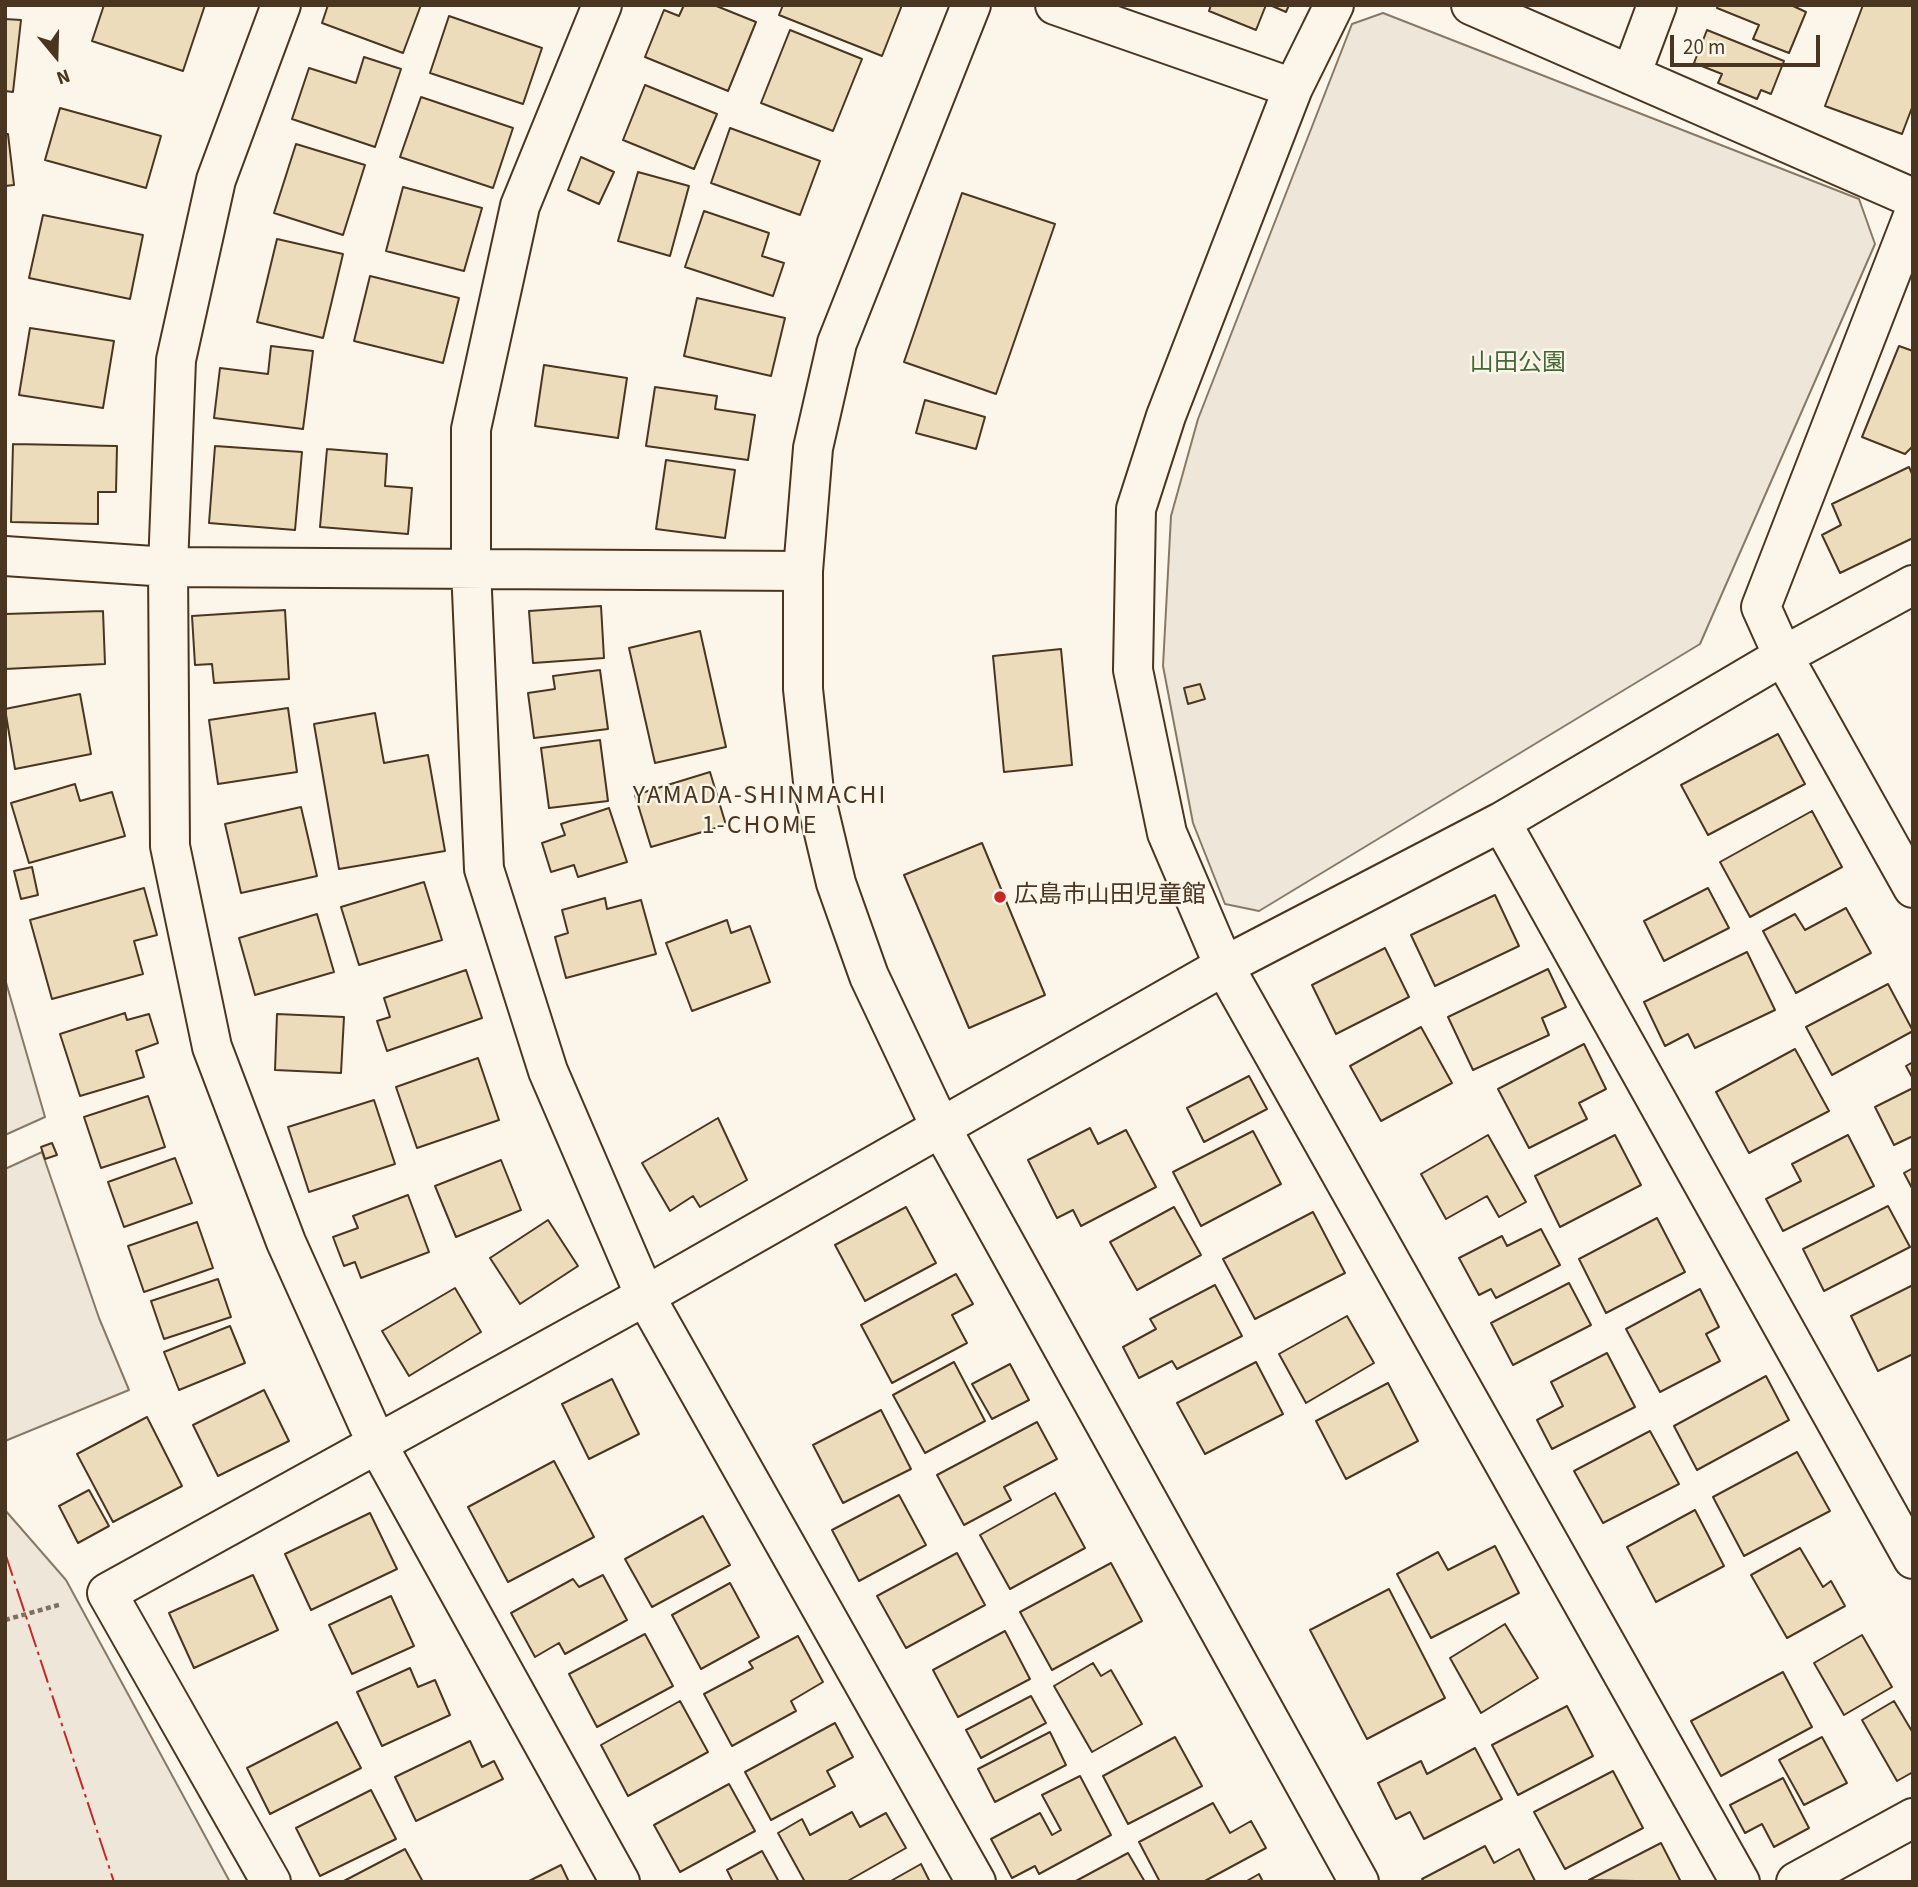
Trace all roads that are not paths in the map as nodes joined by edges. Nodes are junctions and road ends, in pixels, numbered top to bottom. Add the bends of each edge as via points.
1 (281, 5) edge
2 (603, 5) edge
3 (971, 5) edge
4 (1055, 5) edge
5 (1334, 5) edge
6 (1471, 5) edge
7 (1657, 5) edge
8 (1631, 75) junction
9 (1293, 88) junction
10 (1913, 198) edge
11 (1913, 216) edge
12 (5, 556) edge
13 (168, 567) junction
14 (471, 568) junction
15 (803, 571) junction
16 (1913, 585) edge
17 (1783, 656) junction
18 (1501, 822) junction
19 (1913, 888) edge
20 (1224, 966) junction
21 (940, 1126) junction
22 (645, 1296) junction
23 (376, 1443) junction
24 (1913, 1559) edge
25 (1913, 1818) edge
26 (271, 1882) edge
27 (620, 1882) edge
28 (976, 1882) edge
29 (1359, 1882) edge
30 (1740, 1882) edge
31 (1797, 1882) edge

1 - 13 street via 216,180 176,360
2 - 14 street via 520,206 471,429
3 - 15 street via 837,343 813,448
4 - 9 street
5 - 9 street
6 - 8 street
7 - 8 street
8 - 10 street
9 - 20 street via 1166,416 1136,509 1133,670 1167,834
11 - 17 street via 1761,607
12 - 13 street
13 - 14 street
13 - 23 street via 170,846 212,1047 286,1242
14 - 15 street
14 - 22 street via 484,869 548,1071
15 - 21 street via 803,689 814,791 833,870 869,976
16 - 17 street
17 - 18 street
17 - 19 street
18 - 20 street
18 - 24 street
20 - 21 street
20 - 30 street
21 - 22 street
21 - 29 street
22 - 23 street
22 - 28 street
23 - 26 street via 107,1593
23 - 27 street
25 - 31 street

